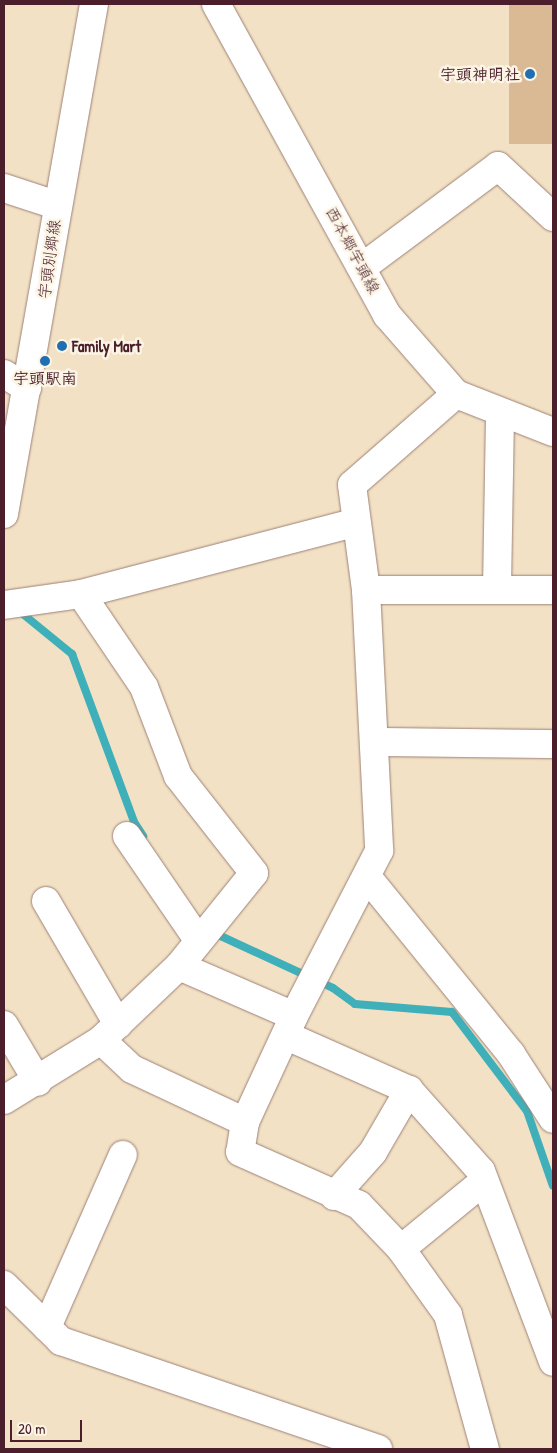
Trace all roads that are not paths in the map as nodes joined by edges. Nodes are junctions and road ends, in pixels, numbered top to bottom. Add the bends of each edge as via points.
1 (94, 4) edge
2 (216, 4) edge
3 (4, 188) edge
4 (56, 205) junction
5 (553, 218) edge
6 (364, 266) junction
7 (4, 374) edge
8 (27, 388) junction
9 (456, 394) junction
10 (500, 413) junction
11 (553, 432) edge
12 (4, 514) edge
13 (354, 523) junction
14 (497, 588) junction
15 (366, 590) junction
16 (553, 590) edge
17 (80, 594) junction
18 (4, 605) edge
19 (377, 742) junction
20 (553, 744) edge
21 (127, 836) dead end
22 (368, 878) junction
23 (46, 901) dead end
24 (199, 941) junction
25 (180, 966) junction
26 (4, 1025) edge
27 (290, 1026) junction
28 (110, 1032) junction
29 (38, 1082) junction
30 (409, 1090) junction
31 (4, 1100) edge
32 (553, 1119) edge
33 (245, 1122) junction
34 (123, 1155) dead end
35 (484, 1181) junction
36 (334, 1196) junction
37 (401, 1249) junction
38 (4, 1285) edge
39 (47, 1327) junction
40 (553, 1362) edge
41 (378, 1449) edge
42 (485, 1449) edge

1 - 4 street, 宇頭別郷線
2 - 6 street, 西本郷宇頭線
3 - 4 street
4 - 8 street, 宇頭別郷線 via 56,233
5 - 6 street via 498,166
6 - 9 street, 西本郷宇頭線 via 387,315
7 - 8 street
8 - 12 street, 宇頭別郷線
9 - 10 street, 西本郷宇頭線
9 - 13 street via 352,485
10 - 11 street, 西本郷宇頭線
10 - 14 street
13 - 15 street
13 - 17 street
14 - 15 street
14 - 16 street
15 - 19 street
17 - 18 street
17 - 24 street via 144,687 178,776 254,873
19 - 20 street
19 - 22 street via 379,851
21 - 24 street
22 - 27 street
22 - 32 street via 511,1054
23 - 28 street
24 - 25 street
25 - 27 street
25 - 28 street
26 - 29 street
27 - 30 street
27 - 33 street
28 - 29 street
28 - 33 street via 132,1069
29 - 31 street
30 - 35 street
30 - 36 street via 373,1152
33 - 36 street via 240,1152
34 - 39 street
35 - 37 street
35 - 40 street
36 - 37 street via 359,1205
37 - 42 street via 448,1315
38 - 39 street
39 - 41 street via 61,1341

